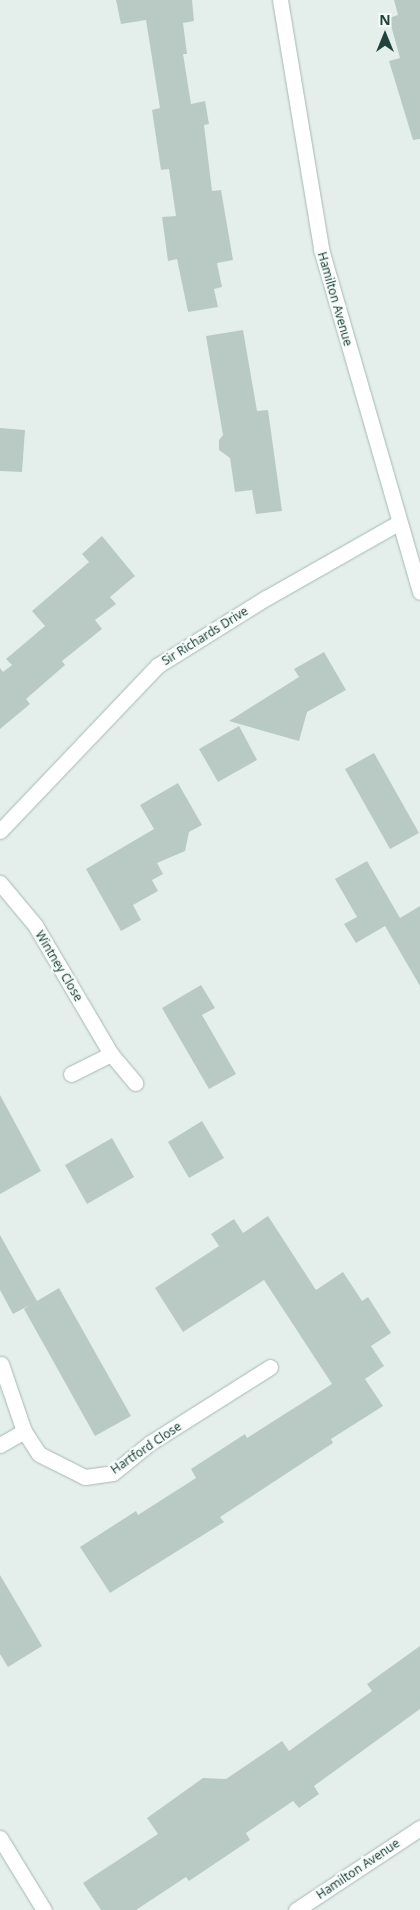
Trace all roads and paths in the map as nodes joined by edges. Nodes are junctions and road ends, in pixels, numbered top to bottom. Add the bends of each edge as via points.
1 (280, 0) edge
2 (398, 523) junction
3 (420, 592) edge
4 (0, 830) edge
5 (0, 883) edge
6 (111, 1054) junction
7 (71, 1074) dead end
8 (135, 1083) dead end
9 (1, 1364) dead end
10 (270, 1367) dead end
11 (24, 1432) junction
12 (0, 1445) edge
13 (420, 1828) edge
14 (0, 1838) edge
15 (44, 1910) edge
16 (296, 1910) edge

1 - 2 street, Hamilton Avenue via 321,249
2 - 3 street, Hamilton Avenue
2 - 4 street, Sir Richards Drive via 266,598 157,666
5 - 6 street, Wintney Close via 35,925
6 - 7 street
6 - 8 street, Wintney Close
9 - 11 street, Hartford Close
10 - 11 street, Hartford Close via 150,1444 113,1473 85,1477 39,1454
11 - 12 street
13 - 16 street, Hamilton Avenue
14 - 15 street

